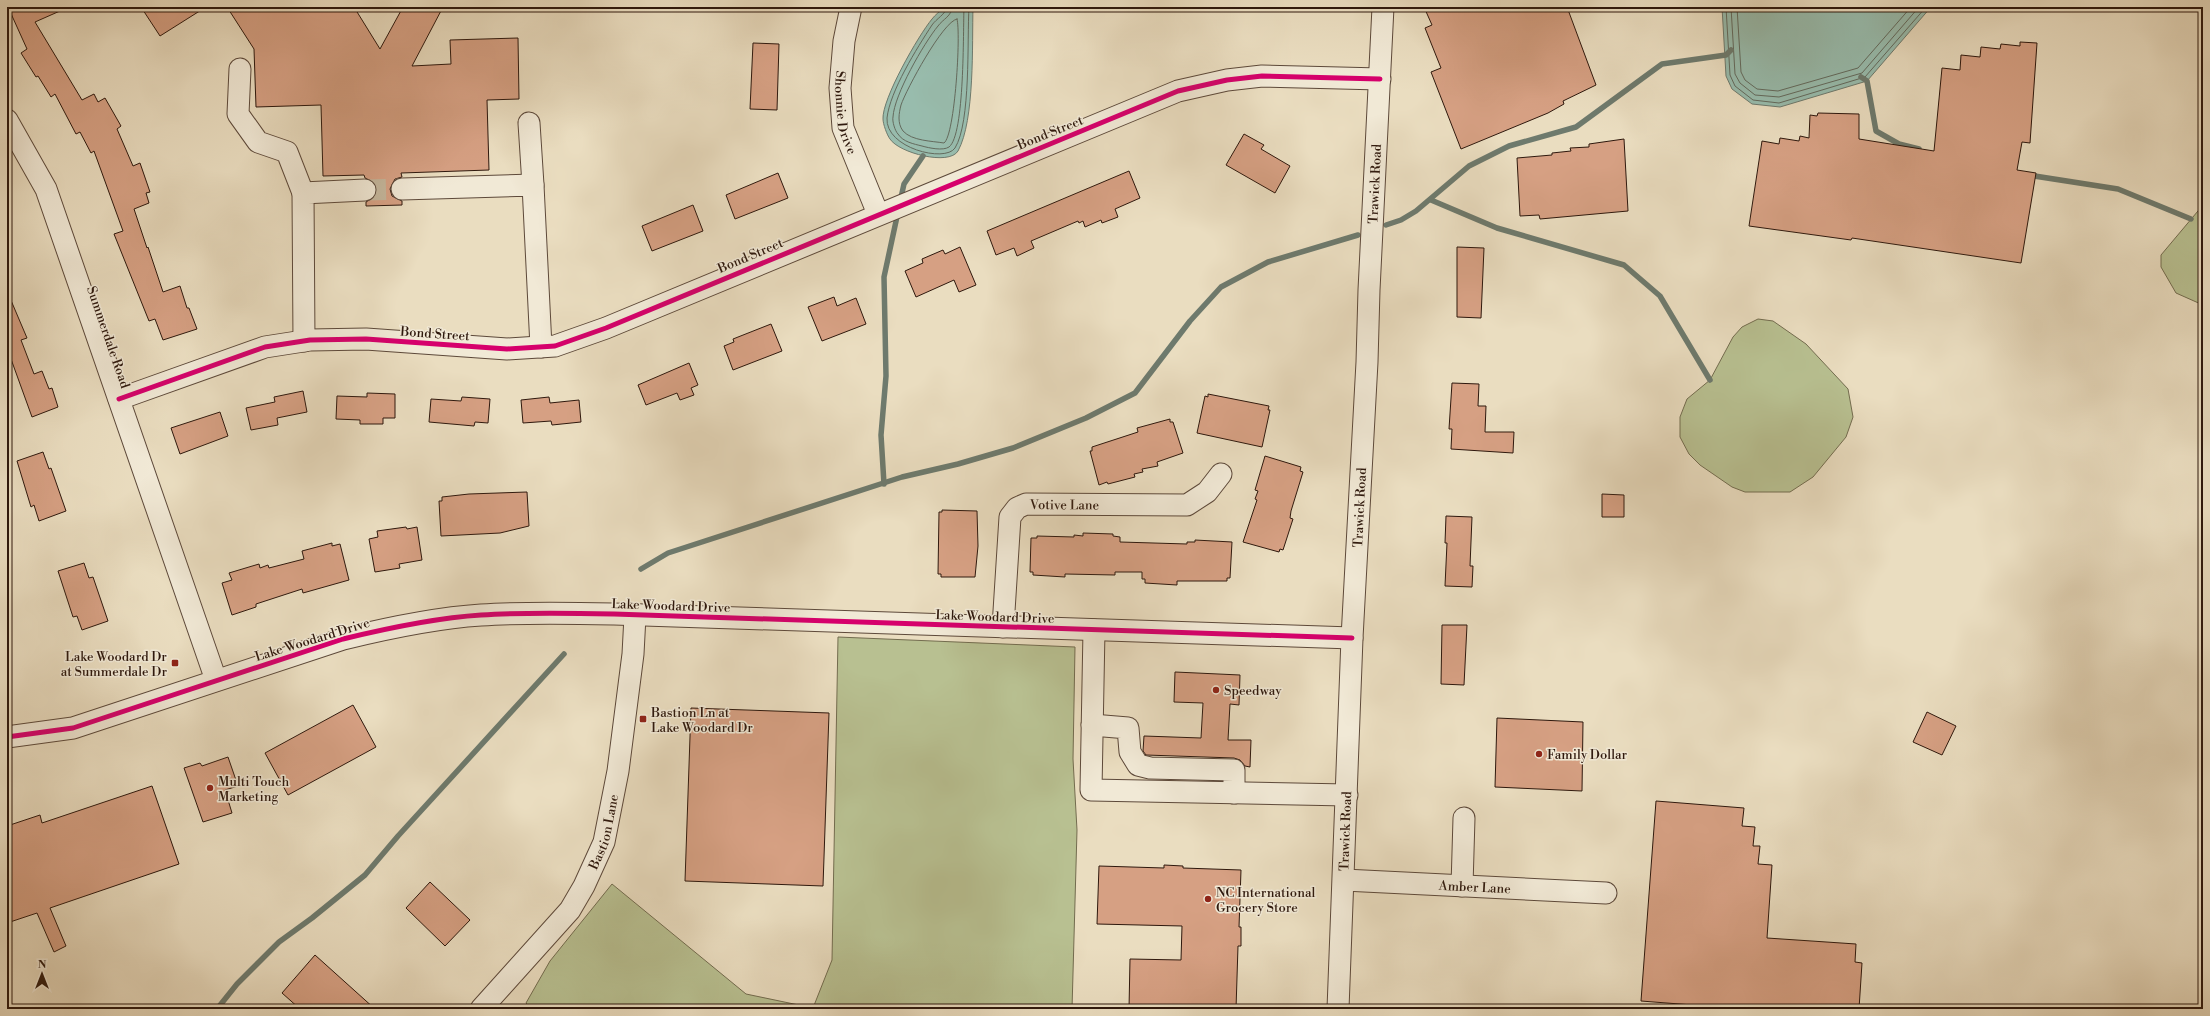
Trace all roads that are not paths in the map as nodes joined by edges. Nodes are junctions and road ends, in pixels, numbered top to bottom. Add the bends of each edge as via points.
1 (851, 7) edge
2 (1383, 7) edge
3 (240, 69) dead end
4 (1380, 79) junction
5 (7, 120) edge
6 (529, 123) dead end
7 (533, 185) junction
8 (402, 189) tunnel mouth
9 (365, 190) tunnel mouth
10 (303, 193) junction
11 (878, 214) junction
12 (304, 341) junction
13 (541, 347) junction
14 (119, 399) junction
15 (1221, 474) dead end
16 (635, 616) junction
17 (1003, 627) junction
18 (1094, 630) junction
19 (1352, 638) junction
20 (216, 680) junction
21 (1092, 725) junction
22 (7, 737) edge
23 (1157, 768) junction
24 (1156, 792) junction
25 (1234, 793) junction
26 (1347, 795) junction
27 (1464, 818) dead end
28 (1344, 880) junction
29 (1462, 886) junction
30 (1606, 893) dead end
31 (481, 1009) edge
32 (1338, 1009) edge

1 - 11 street, Shonnie Drive via 844,41 840,88 843,128
2 - 4 street, Trawick Road
3 - 10 street via 238,114 258,142 288,152
4 - 11 street, Bond Street via 1262,76 1227,80 1178,91
4 - 19 street, Trawick Road
5 - 14 street, Summerdale Road via 46,189
6 - 7 street
7 - 8 street
7 - 13 street
9 - 10 street
10 - 12 street
11 - 13 street, Bond Street via 606,328 555,346
12 - 13 street, Bond Street via 366,339 507,350
12 - 14 street, Bond Street via 265,347
14 - 20 street, Summerdale Road
15 - 17 street, Votive Lane via 1206,492 1187,505 1026,504 1016,508 1009,524
16 - 17 street, Lake Woodard Drive
16 - 20 street, Lake Woodard Drive via 526,613 480,615 386,628 343,639
16 - 31 street, Bastion Lane via 633,654 618,771 604,842 570,910
17 - 18 street, Lake Woodard Drive
18 - 19 street, Lake Woodard Drive
18 - 21 street
19 - 26 street, Trawick Road
20 - 22 street, Lake Woodard Drive via 134,710 73,728
21 - 23 street via 1128,728 1130,752 1138,765
21 - 24 street via 1091,790
23 - 24 street
23 - 25 street via 1234,770
24 - 25 street
25 - 26 street
26 - 28 street, Trawick Road
27 - 29 street
28 - 29 street, Amber Lane
28 - 32 street, Trawick Road
29 - 30 street, Amber Lane

